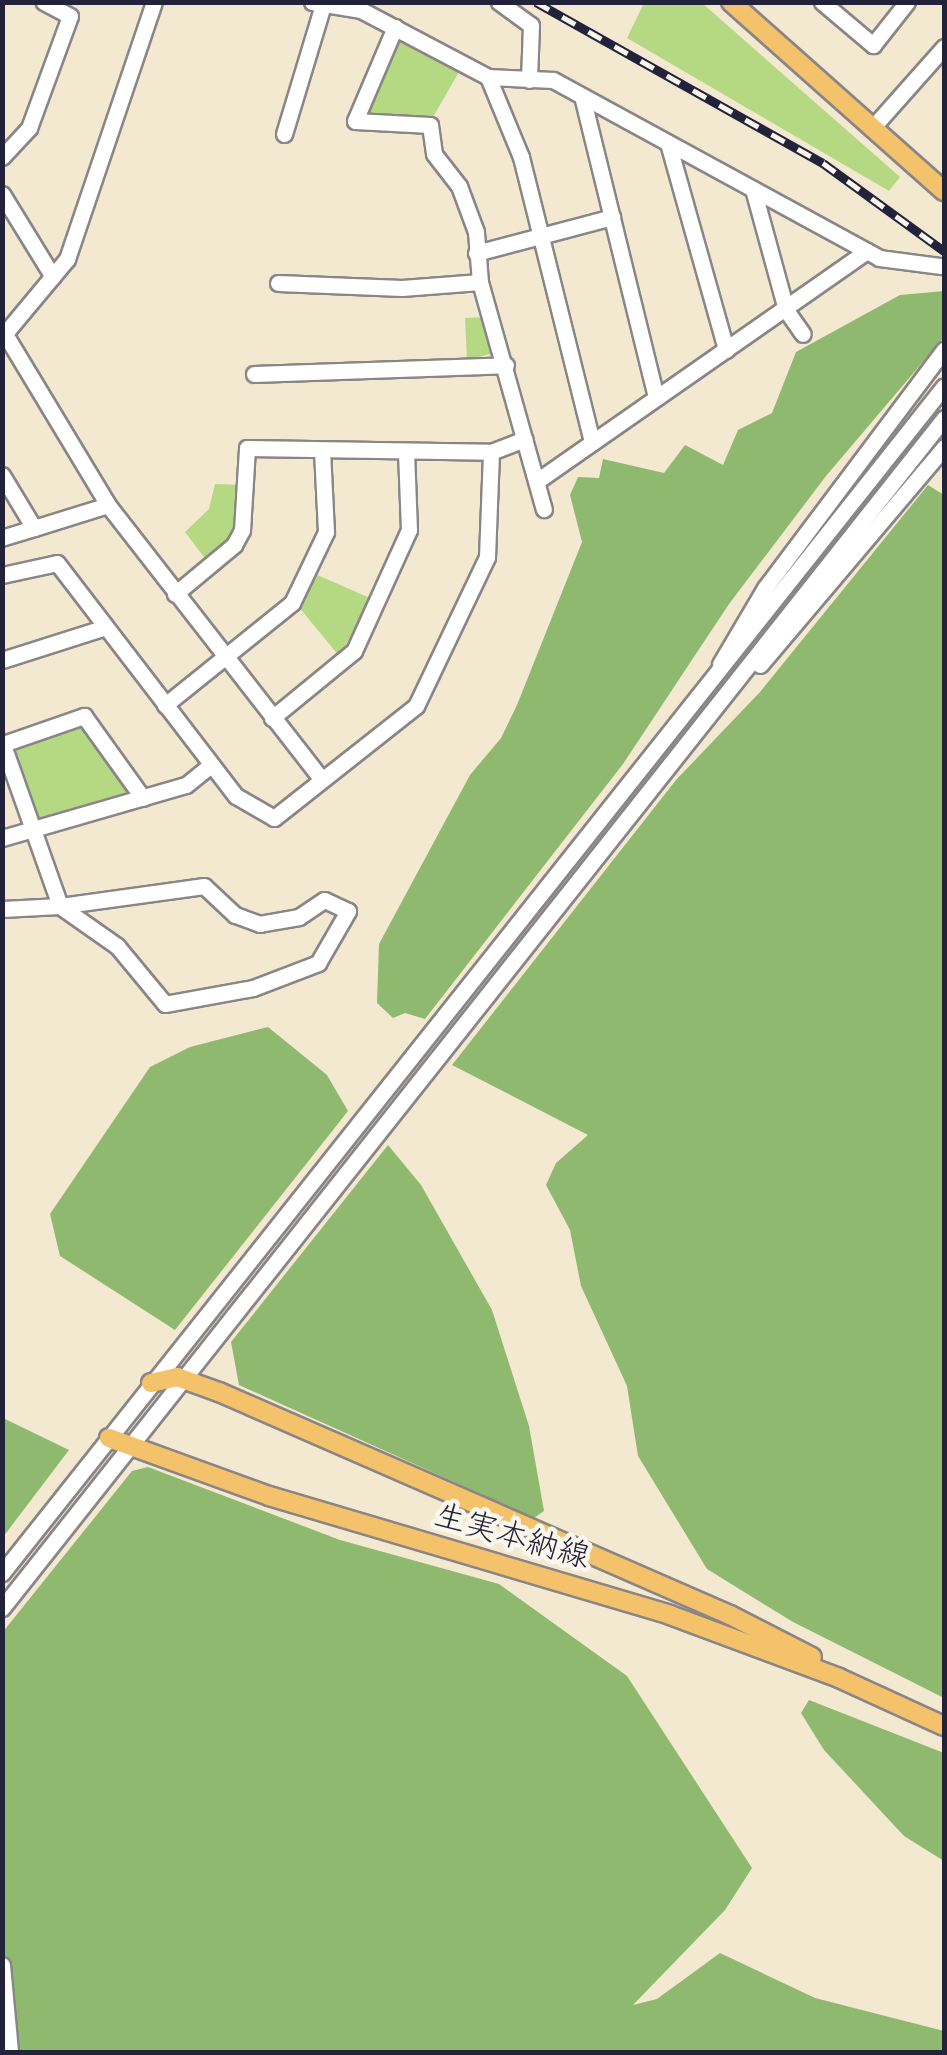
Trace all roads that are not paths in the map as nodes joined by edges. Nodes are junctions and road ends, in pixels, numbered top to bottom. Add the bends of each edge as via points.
1 (44, 2) edge
2 (154, 2) edge
3 (731, 2) edge
4 (822, 2) edge
5 (318, 4) edge
6 (900, 5) edge
7 (497, 6) edge
8 (395, 26) junction
9 (944, 47) edge
10 (488, 77) junction
11 (529, 80) junction
12 (582, 96) junction
13 (873, 127) junction
14 (284, 134) dead end
15 (668, 143) junction
16 (2, 157) edge
17 (753, 189) junction
18 (944, 191) edge
19 (2, 194) edge
20 (612, 217) junction
21 (539, 235) junction
22 (866, 251) junction
23 (476, 253) junction
24 (941, 266) dead end
25 (53, 277) junction
26 (480, 282) junction
27 (278, 283) dead end
28 (786, 310) junction
29 (803, 334) dead end
30 (4, 336) edge
31 (726, 350) junction
32 (944, 350) edge
33 (506, 365) junction
34 (254, 374) dead end
35 (944, 386) edge
36 (656, 397) junction
37 (944, 418) edge
38 (525, 440) junction
39 (592, 442) junction
40 (944, 447) edge
41 (322, 450) junction
42 (406, 451) junction
43 (491, 452) junction
44 (2, 475) edge
45 (537, 481) junction
46 (108, 505) junction
47 (544, 509) dead end
48 (34, 528) junction
49 (2, 538) edge
50 (2, 575) edge
51 (175, 594) junction
52 (103, 628) junction
53 (224, 658) junction
54 (2, 660) edge
55 (712, 682) junction
56 (725, 694) junction
57 (165, 706) junction
58 (272, 718) junction
59 (3, 743) edge
60 (211, 765) junction
61 (321, 779) junction
62 (143, 798) junction
63 (34, 830) junction
64 (2, 838) edge
65 (60, 906) junction
66 (2, 909) edge
67 (442, 1037) junction
68 (186, 1379) junction
69 (150, 1384) junction
70 (109, 1438) junction
71 (130, 1450) junction
72 (2, 1573) edge
73 (2, 1608) edge
74 (896, 1704) junction
75 (944, 1726) edge
76 (2, 1965) edge
77 (10, 2052) edge

1 - 16 street via 70,16 29,128
2 - 25 street via 67,260
3 - 13 main road
4 - 6 street via 873,46
5 - 8 street via 361,10
5 - 14 street
7 - 11 street via 531,25
8 - 10 street
8 - 23 street via 355,121 430,125 434,154 459,186 470,216
9 - 13 street
10 - 11 street
10 - 21 street via 521,157
11 - 12 street via 553,80
12 - 15 street
12 - 20 street
13 - 18 main road
15 - 17 street
15 - 31 street
17 - 22 street
17 - 28 street
19 - 25 street
20 - 21 street
20 - 36 street
21 - 23 street
21 - 39 street
22 - 24 street
22 - 28 street
23 - 26 street
25 - 30 street
26 - 27 street via 402,288
26 - 33 street
28 - 29 street
28 - 31 street
30 - 46 street
31 - 36 street
32 - 55 street via 731,636
33 - 34 street via 346,376
33 - 38 street
35 - 55 street
36 - 39 street
37 - 56 street
38 - 43 street
38 - 45 street
39 - 45 street
40 - 56 street via 810,612
41 - 42 street
41 - 51 street via 247,448 242,530 234,545
41 - 53 street via 326,532 292,603
42 - 43 street
42 - 58 street via 408,530 354,651
43 - 61 street via 487,557 416,706
44 - 48 street
45 - 47 street
46 - 48 street
46 - 51 street
48 - 49 street
50 - 52 street via 57,563
51 - 53 street
52 - 54 street
52 - 57 street
53 - 57 street
53 - 58 street
55 - 67 street
56 - 67 street
57 - 60 street
58 - 61 street
59 - 62 street via 84,716
59 - 63 street
60 - 61 street via 236,796 274,818
60 - 62 street via 186,784
62 - 63 street
63 - 64 street
63 - 65 street
65 - 65 street via 117,946 164,1004 253,988 318,962 348,911 324,900 299,917 260,924 235,915 204,886
65 - 66 street
67 - 68 street via 335,1189
67 - 69 street
68 - 69 main road
68 - 71 street
68 - 74 main road, 生実本納線 via 730,1615
69 - 70 street
70 - 71 main road, 生実本納線
70 - 72 street
71 - 73 street
71 - 74 main road, 生実本納線 via 670,1614
74 - 75 main road, 生実本納線
76 - 77 street

